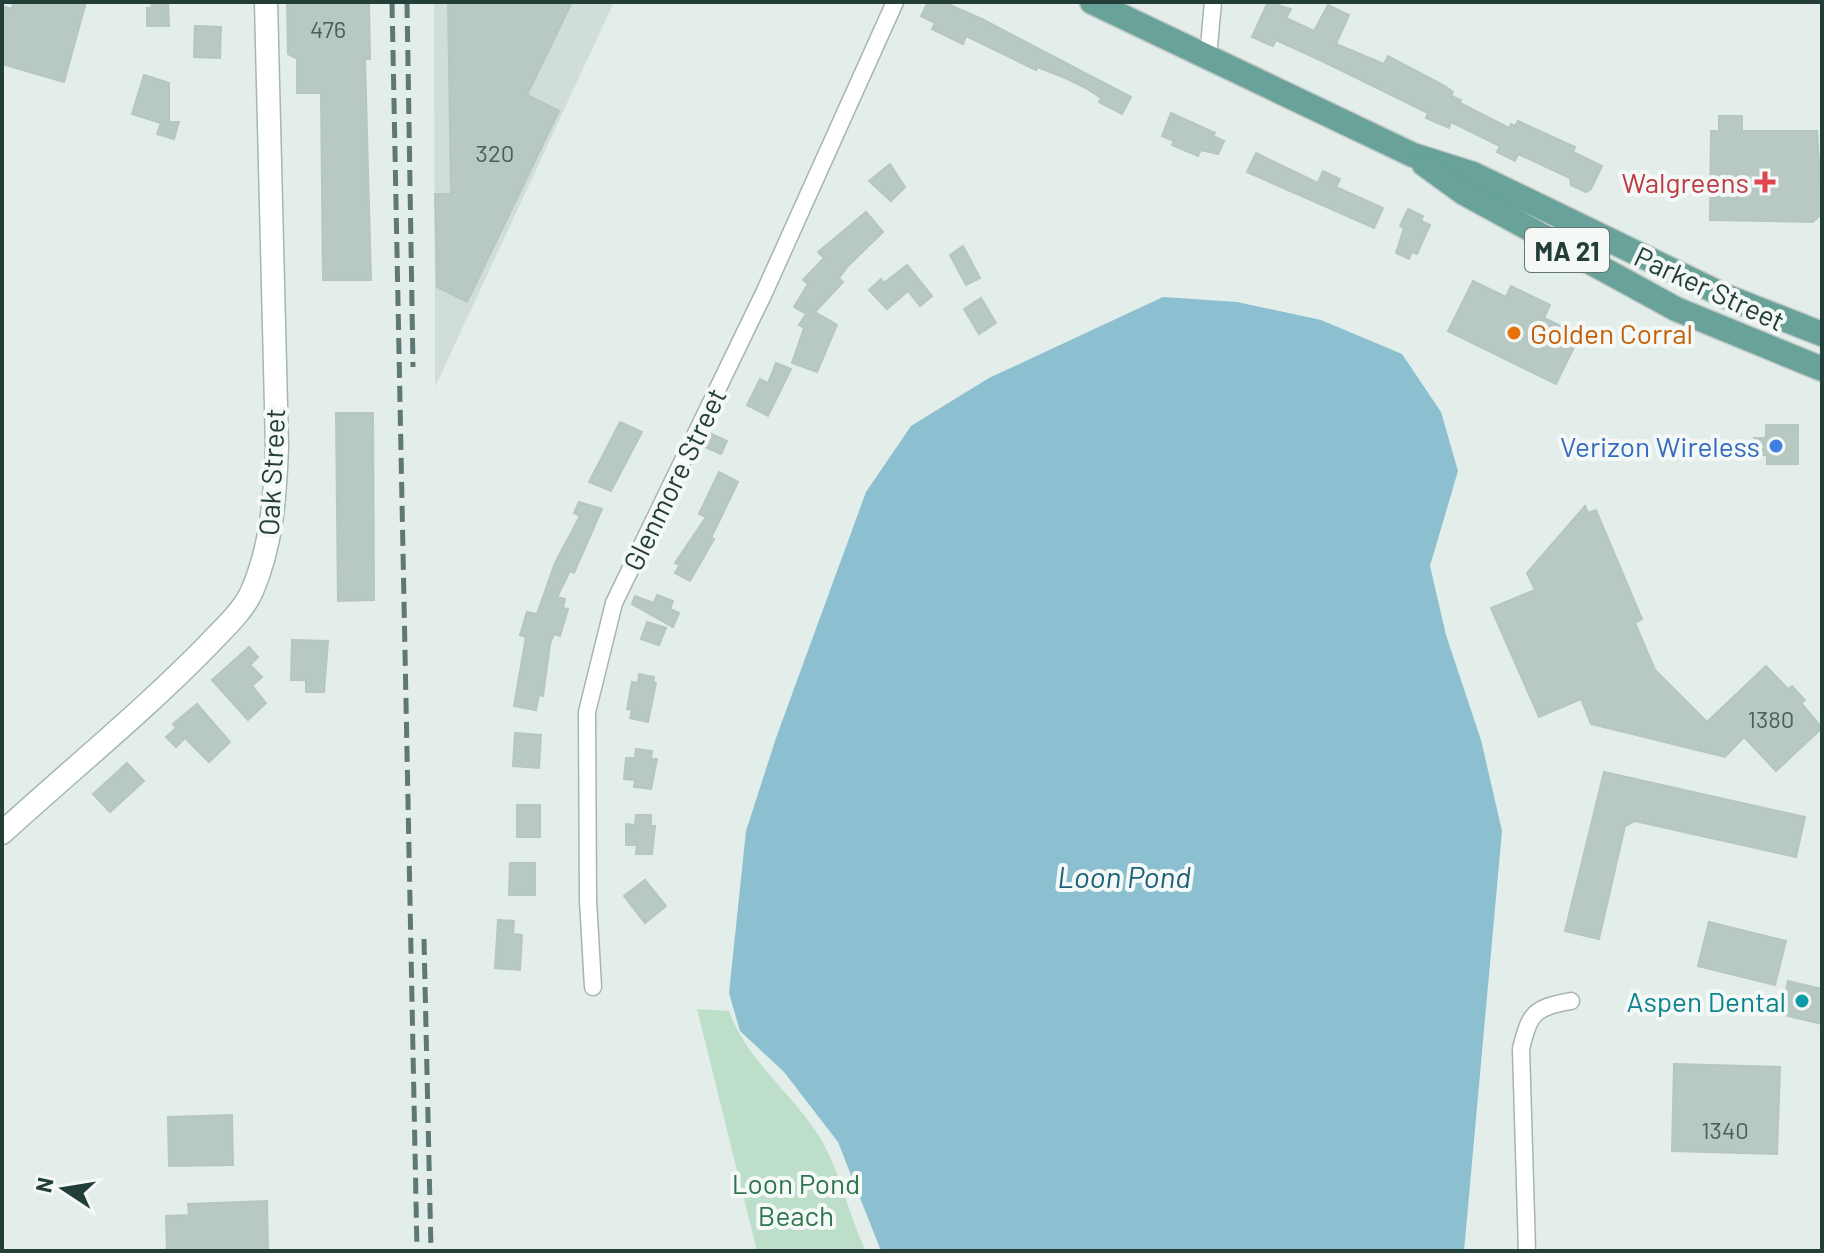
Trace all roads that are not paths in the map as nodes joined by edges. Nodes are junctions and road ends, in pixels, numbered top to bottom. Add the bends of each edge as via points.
1 (266, 2) edge
2 (895, 2) edge
3 (1092, 2) edge
4 (1213, 2) edge
5 (1208, 57) junction
6 (1413, 155) junction
7 (1754, 308) junction
8 (1822, 316) edge
9 (1730, 333) junction
10 (1822, 334) edge
11 (1822, 369) edge
12 (1822, 380) edge
13 (2, 833) edge
14 (593, 987) dead end
15 (1571, 1001) dead end
16 (1527, 1251) edge

1 - 13 street, Oak Street via 277,447 268,546 251,594 226,625 186,668
2 - 14 street, Glenmore Street via 764,293 614,603 602,640 587,712 585,756
3 - 5 main road, Parker Street / MA 21
4 - 5 street
5 - 6 main road, Parker Street / MA 21
6 - 7 main road, Parker Street / MA 21 via 1473,174
6 - 9 main road, Parker Street / MA 21 via 1464,193 1642,292
7 - 8 main road
7 - 10 main road, Parker Street / MA 21
9 - 11 main road, Parker Street / MA 21
9 - 12 main road
15 - 16 street via 1542,1006 1528,1021 1521,1049

